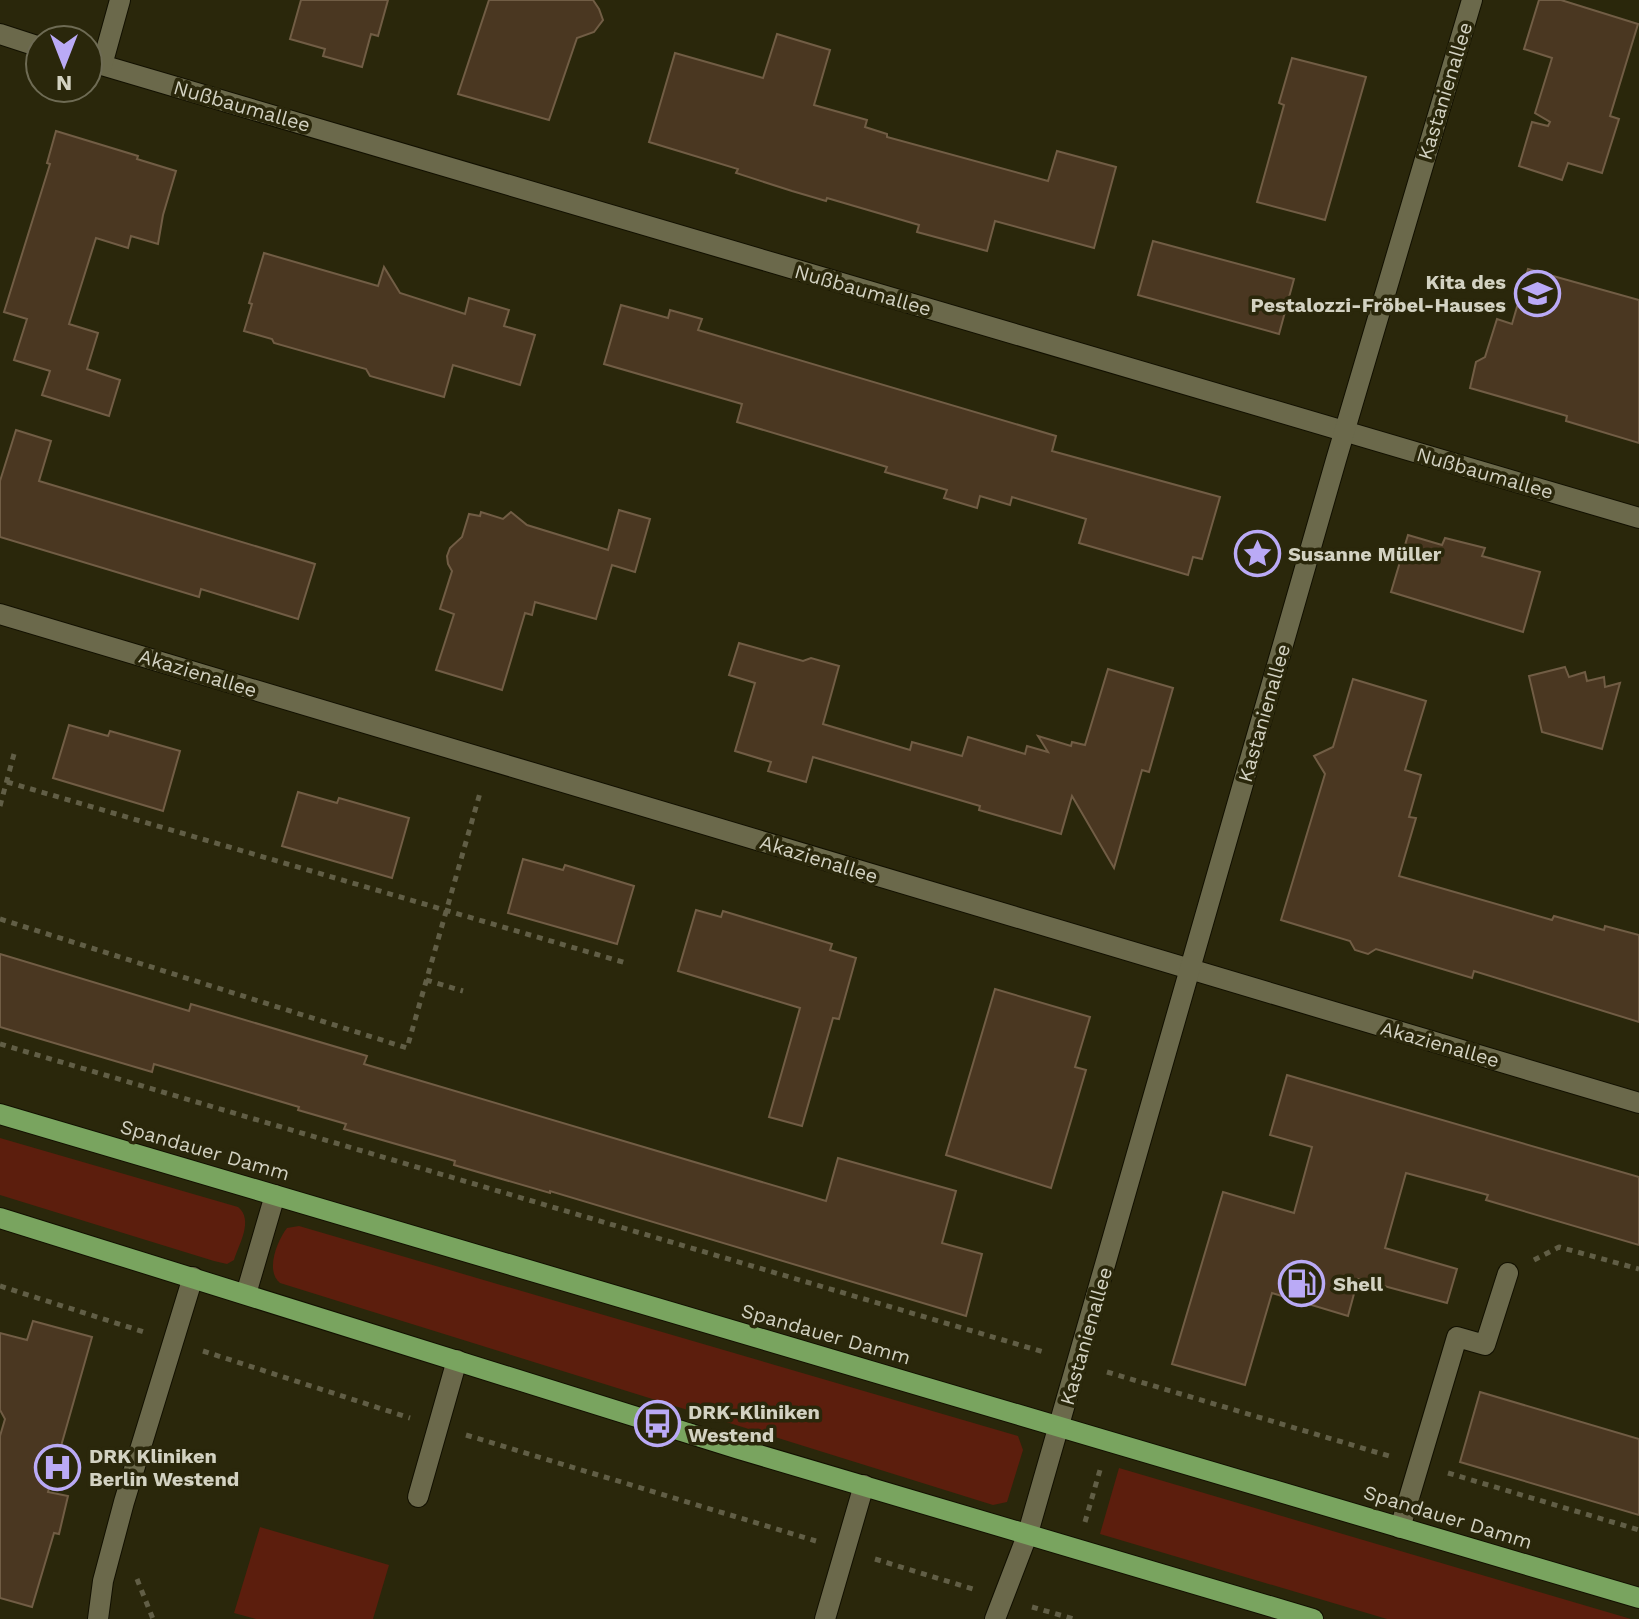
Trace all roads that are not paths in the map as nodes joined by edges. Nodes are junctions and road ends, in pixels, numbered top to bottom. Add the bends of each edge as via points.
1 (120, 0) edge
2 (1472, 0) edge
3 (104, 40) edge
4 (2, 41) edge
5 (24, 44) edge
6 (104, 66) edge
7 (1344, 432) junction
8 (1639, 518) edge
9 (0, 614) edge
10 (1191, 970) junction
11 (1639, 1103) edge
12 (0, 1114) edge
13 (275, 1195) junction
14 (0, 1218) edge
15 (1508, 1273) road end
16 (193, 1277) junction
17 (246, 1294) junction
18 (457, 1360) junction
19 (1059, 1428) junction
20 (864, 1485) junction
21 (418, 1497) dead end
22 (1400, 1528) junction
23 (1028, 1533) junction
24 (1639, 1598) edge
25 (98, 1619) edge
26 (825, 1619) edge
27 (995, 1619) edge
28 (1313, 1619) edge

1 - 3 street
2 - 7 street, Kastanienallee
4 - 5 street
6 - 7 street, Nußbaumallee
7 - 8 street, Nußbaumallee
7 - 10 street, Kastanienallee
9 - 10 street, Akazienallee
10 - 11 street, Akazienallee
10 - 19 street, Kastanienallee
12 - 13 main road, Spandauer Damm
13 - 17 street
13 - 19 main road, Spandauer Damm
14 - 16 main road
15 - 22 street via 1485,1345 1457,1337
16 - 17 main road
16 - 25 street via 103,1581
17 - 18 main road
18 - 20 main road
18 - 21 street
19 - 22 main road, Spandauer Damm
19 - 23 street, Kastanienallee
20 - 23 main road
20 - 26 street
22 - 24 main road, Spandauer Damm
23 - 27 street, Kastanienallee
23 - 28 main road

